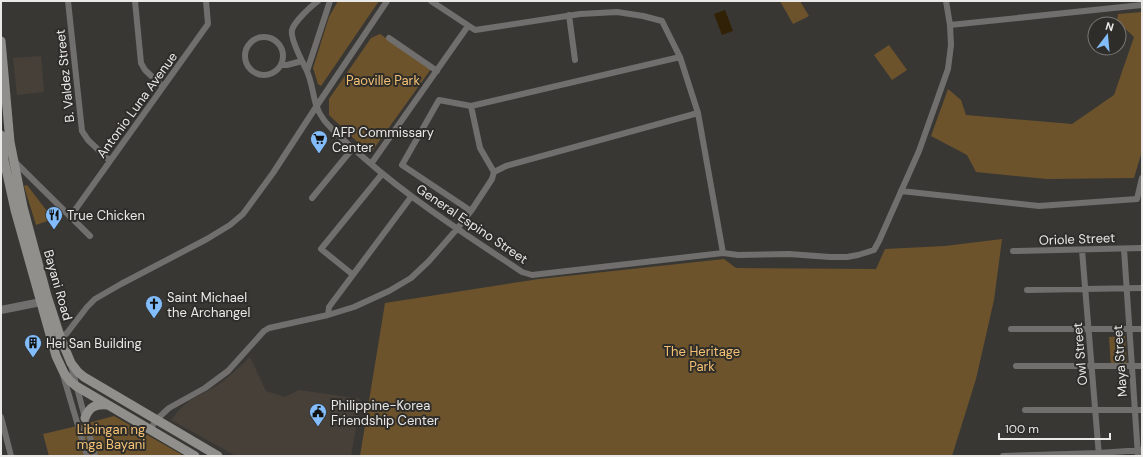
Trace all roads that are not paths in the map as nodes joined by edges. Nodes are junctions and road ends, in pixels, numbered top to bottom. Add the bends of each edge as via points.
1 (68, 1) edge
2 (135, 1) edge
3 (206, 1) edge
4 (318, 1) edge
5 (330, 1) edge
6 (387, 1) edge
7 (431, 1) edge
8 (946, 1) edge
9 (1142, 5) edge
10 (569, 15) junction
11 (950, 25) junction
12 (468, 26) junction
13 (389, 38) dead end
14 (1, 41) edge
15 (680, 57) junction
16 (575, 60) dead end
17 (302, 61) junction
18 (281, 65) junction
19 (307, 71) junction
20 (437, 71) junction
21 (164, 88) junction
22 (471, 106) junction
23 (316, 107) junction
24 (698, 113) junction
25 (1, 135) edge
26 (353, 148) junction
27 (9, 160) junction
28 (110, 161) junction
29 (371, 164) junction
30 (494, 172) junction
31 (382, 174) junction
32 (1142, 178) edge
33 (901, 191) junction
34 (411, 196) junction
35 (312, 198) dead end
36 (471, 211) junction
37 (70, 217) junction
38 (457, 229) junction
39 (90, 236) dead end
40 (1124, 248) junction
41 (1142, 248) edge
42 (1082, 250) junction
43 (1013, 251) dead end
44 (723, 253) junction
45 (352, 274) junction
46 (1085, 288) junction
47 (1126, 288) junction
48 (1142, 288) edge
49 (1027, 290) dead end
50 (41, 302) junction
51 (1, 310) edge
52 (328, 315) junction
53 (1088, 328) junction
54 (1011, 329) dead end
55 (1129, 329) junction
56 (1142, 329) edge
57 (56, 341) junction
58 (68, 358) junction
59 (1016, 366) dead end
60 (1132, 366) junction
61 (1142, 366) edge
62 (1092, 367) junction
63 (61, 368) junction
64 (76, 386) junction
65 (109, 406) junction
66 (1026, 410) dead end
67 (1095, 410) junction
68 (1135, 410) junction
69 (1142, 410) edge
70 (1, 417) edge
71 (85, 418) junction
72 (156, 420) junction
73 (150, 430) junction
74 (9, 446) junction
75 (1, 448) edge
76 (1139, 452) edge
77 (1099, 455) edge
78 (11, 456) edge
79 (87, 456) edge
80 (95, 456) edge
81 (195, 456) edge
82 (218, 456) edge
83 (1003, 456) edge

1 - 28 street, B. Valdez Street via 82,131
2 - 21 street via 141,63
3 - 21 street, Antonio Luna Avenue via 208,24
4 - 17 street via 307,9 292,29 292,36
5 - 19 street
6 - 23 street
7 - 12 street
8 - 11 street
9 - 11 street
10 - 12 street via 475,30
10 - 15 street via 617,12 662,21
10 - 16 street
11 - 33 street via 948,69 919,152
12 - 20 street
13 - 20 street
14 - 27 main road, Bayani Road
15 - 22 street
15 - 24 street
17 - 18 street
17 - 19 street
18 - 18 street via 283,52 272,38 258,38 250,42 245,55 247,64 253,71 266,75 275,72
19 - 23 street
20 - 29 street
21 - 28 street, Antonio Luna Avenue
22 - 30 street via 480,148
22 - 36 street via 439,100 402,165
23 - 26 street, General Espino Street via 325,121
23 - 57 street via 273,173 239,217 230,225 95,299 68,333
24 - 30 street via 506,166
24 - 44 street
25 - 27 main road, Bayani Road
26 - 29 street, General Espino Street
26 - 35 street
27 - 37 street
27 - 50 main road, Bayani Road via 15,210
27 - 57 main road, Bayani Road via 47,296
28 - 37 street, Antonio Luna Avenue
29 - 31 street, General Espino Street
30 - 36 street
31 - 34 street, General Espino Street
31 - 45 street via 321,249
32 - 33 street via 1137,199 1039,206
33 - 44 street, General Espino Street via 874,250 847,257
34 - 38 street, General Espino Street
34 - 45 street
36 - 38 street
37 - 39 street
38 - 44 street, General Espino Street via 522,272 532,275
38 - 52 street via 410,278 361,304
40 - 41 street, Oriole Street
40 - 42 street, Oriole Street
40 - 47 street, Maya Street
42 - 43 street, Oriole Street
42 - 46 street, Owl Street
45 - 52 street via 328,307
46 - 47 street
46 - 49 street
46 - 53 street, Owl Street
47 - 48 street
47 - 55 street, Maya Street
50 - 51 street
50 - 57 main road, Bayani Road
52 - 72 street via 269,328 228,371 205,388 169,408
53 - 54 street
53 - 55 street
53 - 62 street, Owl Street
55 - 56 street
55 - 60 street, Maya Street
57 - 58 main road, Bayani Road
57 - 63 main road, Bayani Road
58 - 64 street
58 - 72 main road, Bayani Road via 80,374
59 - 62 street
60 - 61 street
60 - 62 street
60 - 68 street, Maya Street
62 - 67 street, Owl Street
63 - 64 main road, Bayani Road
63 - 79 street
64 - 65 main road, Bayani Road
64 - 71 street
65 - 71 main road via 94,406
65 - 73 main road, Bayani Road
66 - 67 street
67 - 68 street
67 - 77 street, Owl Street
68 - 69 street
68 - 76 street, Maya Street
70 - 74 street
71 - 80 street
72 - 73 street
72 - 82 main road, Bayani Road
73 - 81 main road, Bayani Road
74 - 75 street
74 - 78 street
76 - 77 street
77 - 83 street

